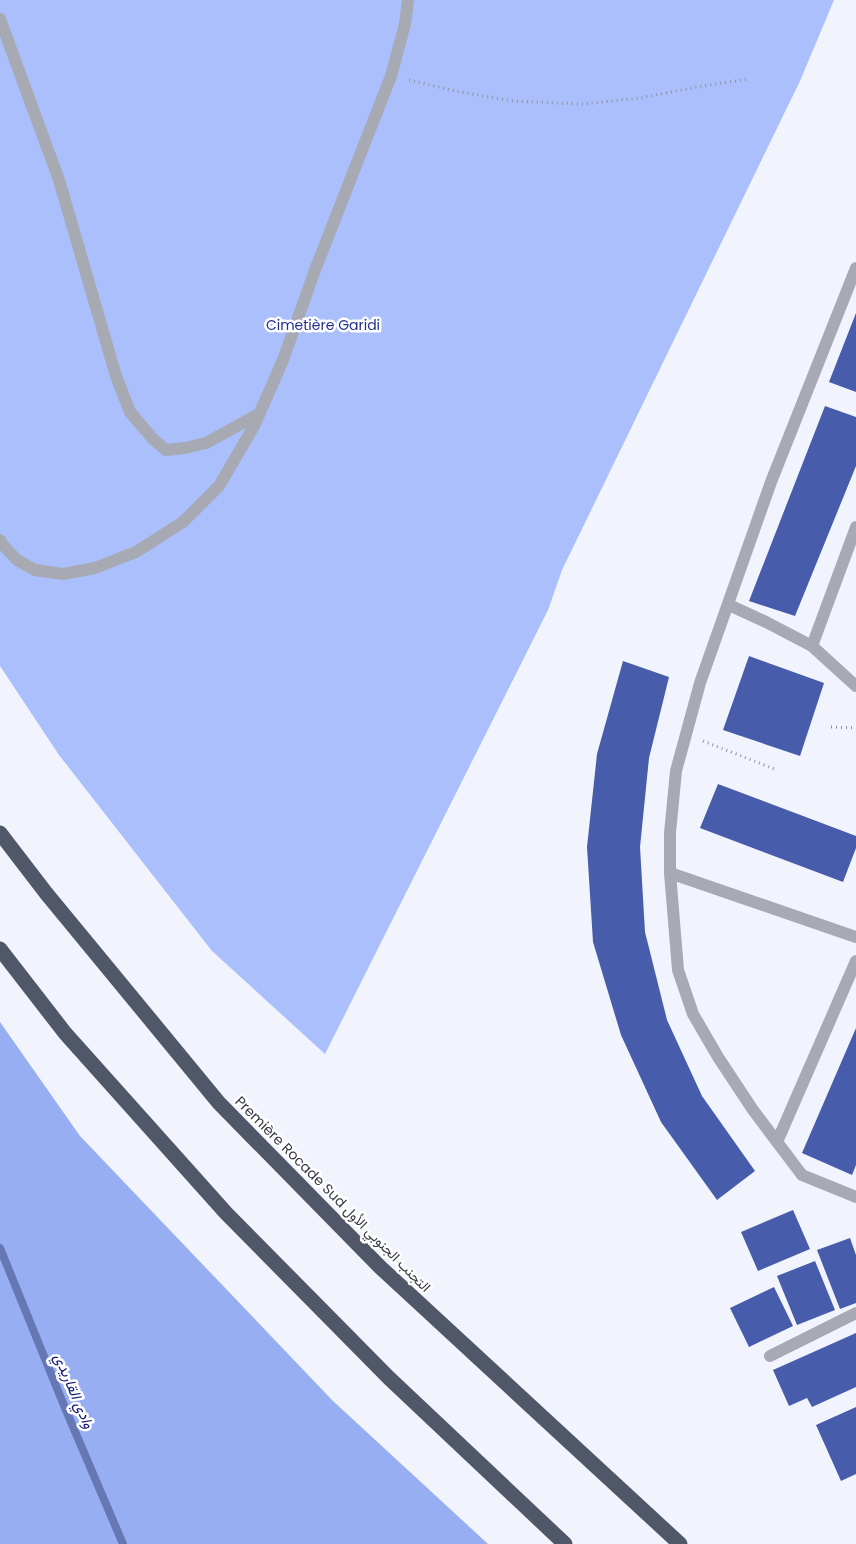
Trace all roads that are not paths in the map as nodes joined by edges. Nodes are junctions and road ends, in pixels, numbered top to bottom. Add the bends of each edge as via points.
1 (408, 0) edge
2 (0, 19) edge
3 (856, 268) edge
4 (259, 414) junction
5 (856, 527) edge
6 (0, 540) edge
7 (729, 605) junction
8 (812, 646) junction
9 (856, 686) edge
10 (0, 833) edge
11 (670, 873) junction
12 (856, 936) edge
13 (0, 948) edge
14 (856, 961) edge
15 (777, 1142) junction
16 (856, 1197) edge
17 (856, 1313) edge
18 (770, 1356) dead end
19 (565, 1544) edge
20 (680, 1544) edge

1 - 4 street via 391,76 283,360
2 - 4 street via 59,180 111,359 130,412 166,450 206,443
3 - 7 street via 771,482
4 - 6 street via 219,486 183,522 136,552 95,568 63,574 35,570 17,560
5 - 8 street
7 - 8 street
7 - 11 street via 700,683 676,771
8 - 9 street
10 - 20 highway, Première Rocade Sud التجنب الجنوبي الأول via 219,1104 380,1267
11 - 12 street
11 - 15 street via 678,970 693,1014 718,1057
13 - 19 highway via 65,1032 226,1212 390,1378
14 - 15 street
15 - 16 street via 802,1175
17 - 18 street

